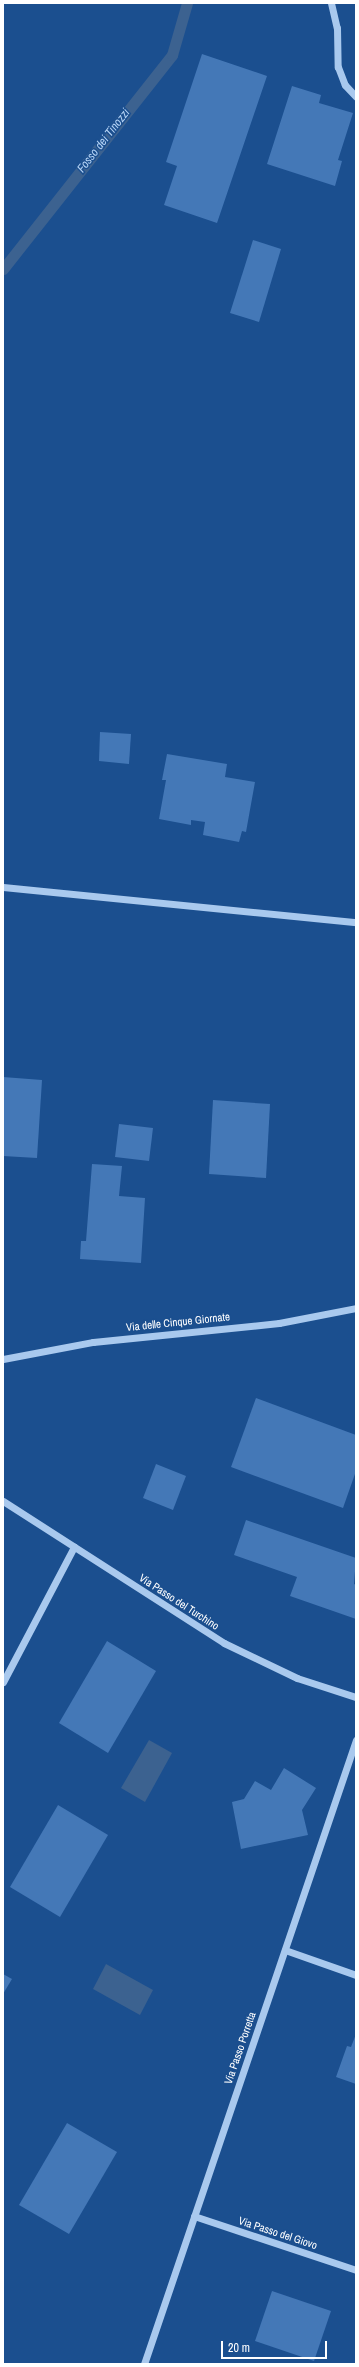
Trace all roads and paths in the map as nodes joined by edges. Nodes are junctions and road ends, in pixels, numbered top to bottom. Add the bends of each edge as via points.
1 (331, 3) edge
2 (356, 97) edge
3 (3, 887) edge
4 (356, 922) edge
5 (356, 1308) edge
6 (3, 1359) edge
7 (3, 1501) edge
8 (74, 1547) junction
9 (3, 1682) edge
10 (356, 1697) edge
11 (356, 1740) edge
12 (284, 1950) junction
13 (356, 1975) edge
14 (194, 2216) junction
15 (356, 2270) edge
16 (144, 2364) edge

1 - 2 street via 336,23 338,67 345,85
3 - 4 street
5 - 6 street, Via delle Cinque Giornate via 279,1323 93,1342
7 - 8 street, Via Passo del Turchino
8 - 9 street
8 - 10 street, Via Passo del Turchino via 238,1650 297,1678
11 - 12 street, Via Passo Porretta
12 - 13 street
12 - 14 street, Via Passo Porretta
14 - 15 street, Via Passo del Giovo
14 - 16 street, Via Passo Porretta

